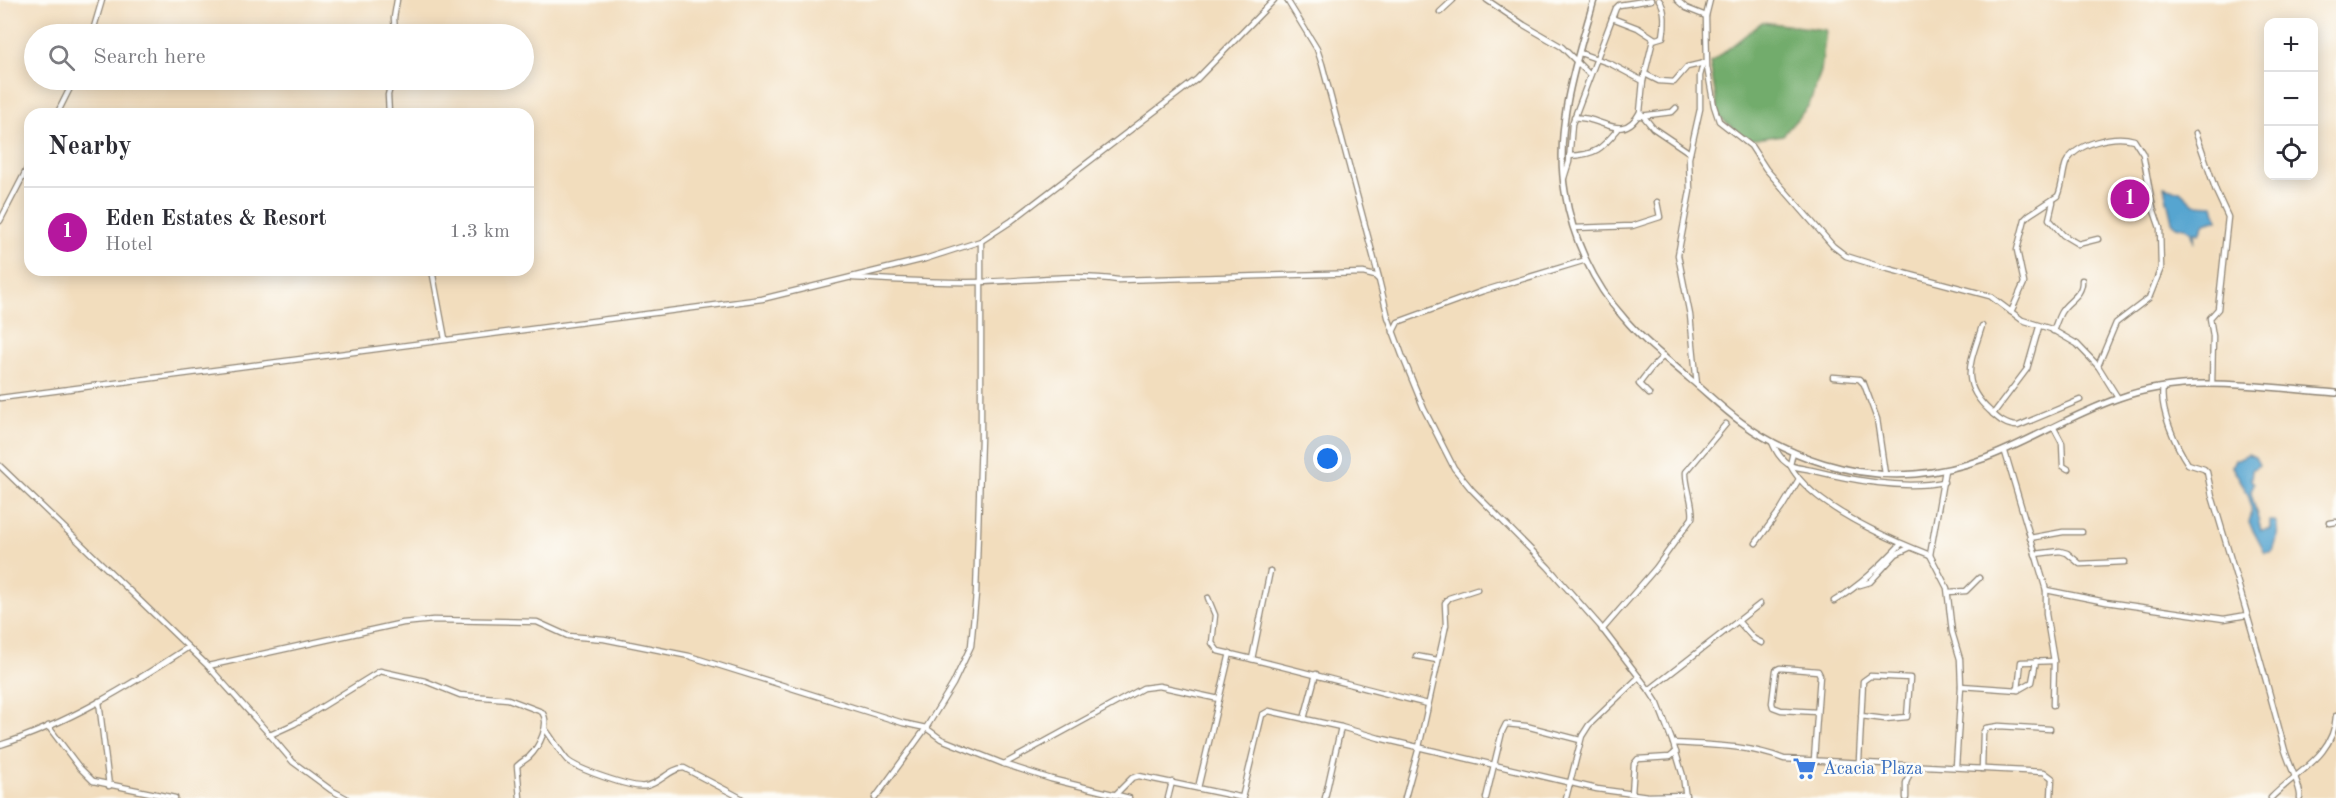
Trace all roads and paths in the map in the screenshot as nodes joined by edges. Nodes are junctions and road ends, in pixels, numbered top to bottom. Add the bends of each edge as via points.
1 (102, 0) edge
2 (397, 0) edge
3 (1274, 0) edge
4 (1287, 0) edge
5 (1453, 0) edge
6 (1487, 0) edge
7 (1594, 0) edge
8 (1651, 0) edge
9 (1659, 0) edge
10 (1677, 0) edge
11 (1710, 0) edge
12 (1440, 12) dead end
13 (1706, 16) junction
14 (1612, 18) junction
15 (95, 24) edge
16 (394, 24) edge
17 (1655, 39) junction
18 (1580, 52) junction
19 (1597, 58) junction
20 (1577, 62) junction
21 (1705, 63) junction
22 (1645, 74) junction
23 (1590, 75) junction
24 (1643, 81) junction
25 (1571, 85) junction
26 (1585, 88) junction
27 (69, 90) edge
28 (389, 90) edge
29 (60, 108) edge
30 (389, 108) edge
31 (1676, 108) dead end
32 (1640, 114) junction
33 (1574, 117) junction
34 (1619, 128) junction
35 (2196, 133) dead end
36 (1690, 153) junction
37 (1569, 156) junction
38 (24, 175) edge
39 (1563, 181) junction
40 (2055, 199) junction
41 (1657, 202) dead end
42 (0, 221) edge
43 (1574, 228) junction
44 (2098, 239) dead end
45 (981, 242) junction
46 (1586, 260) junction
47 (433, 276) edge
48 (847, 277) junction
49 (1379, 280) junction
50 (2082, 280) dead end
51 (980, 282) junction
52 (2011, 312) junction
53 (1388, 317) junction
54 (1398, 322) junction
55 (1982, 326) dead end
56 (2039, 327) junction
57 (2054, 330) junction
58 (1394, 332) junction
59 (445, 339) junction
60 (1664, 356) junction
61 (2098, 366) junction
62 (1833, 377) dead end
63 (2212, 384) junction
64 (1697, 385) junction
65 (2163, 387) junction
66 (1649, 393) dead end
67 (2336, 393) edge
68 (0, 398) edge
69 (2118, 398) junction
70 (2080, 400) dead end
71 (1993, 414) junction
72 (1726, 424) dead end
73 (2054, 428) junction
74 (1772, 442) junction
75 (1793, 452) junction
76 (2005, 452) junction
77 (1790, 465) junction
78 (0, 466) edge
79 (2068, 469) dead end
80 (1945, 470) junction
81 (1885, 474) junction
82 (1799, 478) junction
83 (1944, 482) junction
84 (2336, 522) edge
85 (2330, 523) dead end
86 (2082, 532) dead end
87 (2030, 538) junction
88 (1756, 543) dead end
89 (1902, 544) junction
90 (1909, 548) junction
91 (2035, 554) junction
92 (1930, 555) junction
93 (2124, 562) dead end
94 (1270, 571) dead end
95 (1979, 578) dead end
96 (1859, 585) junction
97 (1477, 589) dead end
98 (2046, 590) junction
99 (1948, 592) junction
100 (1208, 598) dead end
101 (1834, 601) dead end
102 (1760, 604) dead end
103 (2247, 615) junction
104 (1738, 621) junction
105 (1602, 630) junction
106 (1762, 643) dead end
107 (187, 648) junction
108 (1230, 653) junction
109 (1416, 656) dead end
110 (1252, 659) junction
111 (1437, 660) junction
112 (2036, 661) junction
113 (2054, 661) junction
114 (208, 666) junction
115 (1316, 674) junction
116 (1639, 677) junction
117 (1961, 686) junction
118 (1649, 690) junction
119 (2018, 690) junction
120 (1220, 699) junction
121 (99, 701) junction
122 (1428, 704) junction
123 (2053, 705) dead end
124 (1817, 712) junction
125 (1861, 716) junction
126 (2336, 716) edge
127 (1304, 719) junction
128 (48, 726) junction
129 (1341, 727) junction
130 (926, 728) junction
131 (545, 729) junction
132 (2050, 729) dead end
133 (270, 735) junction
134 (1580, 740) junction
135 (1673, 743) junction
136 (0, 745) edge
137 (1419, 747) junction
138 (1676, 752) junction
139 (1814, 760) junction
140 (1859, 761) junction
141 (1004, 764) junction
142 (1494, 765) junction
143 (1913, 765) junction
144 (1956, 767) junction
145 (1982, 769) junction
146 (2294, 777) junction
147 (1172, 782) junction
148 (1570, 783) junction
149 (109, 786) junction
150 (1198, 788) junction
151 (1632, 794) junction
152 (1114, 795) junction
153 (1686, 796) edge
154 (175, 798) edge
155 (346, 798) edge
156 (520, 798) edge
157 (741, 798) edge
158 (875, 798) edge
159 (1129, 798) edge
160 (1168, 798) edge
161 (1242, 798) edge
162 (1325, 798) edge
163 (1405, 798) edge
164 (1486, 798) edge
165 (1566, 798) edge
166 (1906, 798) edge
167 (2051, 798) edge
168 (2271, 798) edge
169 (2300, 798) edge

1 - 15 street
2 - 16 street
3 - 45 street via 1197,79
4 - 49 street via 1322,64
5 - 12 street
6 - 20 street via 1556,43
7 - 18 main road
8 - 14 street via 1617,6
9 - 17 street via 1663,6 1664,32 1663,38
10 - 13 street
11 - 13 street
13 - 21 street
14 - 17 street
14 - 19 street
17 - 22 street
18 - 19 street
18 - 20 main road
19 - 23 street
19 - 24 street
20 - 23 street
20 - 25 main road
21 - 22 street via 1687,68 1674,82 1659,81
21 - 36 street
21 - 52 street via 1719,121 1751,146 1766,169 1843,254 1990,296
22 - 24 street
23 - 26 street
24 - 32 street
25 - 26 street
25 - 39 main road via 1563,129
26 - 33 street
27 - 29 street
28 - 30 street
31 - 32 street via 1672,112
32 - 34 street via 1628,126
32 - 36 street via 1653,128
33 - 34 street
33 - 37 street
34 - 37 street via 1594,153
35 - 63 street via 2228,222 2218,309 2210,318
36 - 64 street via 1690,191 1678,255 1690,315
37 - 39 street
38 - 42 street
39 - 43 main road
40 - 44 street via 2049,219 2063,235 2078,244
40 - 52 street via 2025,219 2017,250 2024,284
40 - 61 street via 2061,190 2066,164 2074,154 2098,141 2122,138 2137,142 2145,159 2161,232 2161,267 2149,298 2116,323
41 - 43 street via 1660,217 1632,226
43 - 46 main road
45 - 48 street
45 - 51 street
46 - 54 street
46 - 60 main road via 1623,318
47 - 59 street
48 - 51 street
48 - 59 street via 754,300
49 - 51 street via 1363,273 1138,279 1083,276
49 - 53 street
50 - 57 street via 2078,295 2060,312
51 - 130 street via 980,448 972,633 960,669
52 - 56 street
53 - 54 street
53 - 58 street
54 - 58 street
55 - 71 street via 1969,382 1977,398
56 - 57 street
56 - 71 street via 2027,369
57 - 61 street via 2077,344
58 - 105 street via 1414,386 1454,468 1533,550
59 - 68 street
60 - 64 main road
60 - 66 street via 1639,384
61 - 69 street
62 - 81 street via 1859,379 1864,384 1879,428
63 - 65 main road
63 - 67 main road
64 - 74 main road via 1739,421
65 - 69 main road
65 - 103 street via 2165,412 2181,452 2188,464 2207,472
69 - 73 main road
70 - 71 street via 2018,426
72 - 105 street via 1686,472 1692,518 1656,568
73 - 76 main road
73 - 79 street via 2062,443 2063,466
74 - 75 main road
74 - 77 street via 1777,454
75 - 77 street
75 - 81 main road via 1839,467
76 - 80 main road
76 - 87 street
77 - 82 street
77 - 83 street via 1869,483
78 - 107 street
80 - 81 main road
80 - 83 street
82 - 88 street
82 - 89 street via 1852,520
83 - 92 street
84 - 85 street
86 - 87 street
87 - 91 street
89 - 90 street
89 - 96 street
90 - 92 street
90 - 96 street via 1896,554 1870,582
91 - 93 street via 2060,551 2080,564
91 - 98 street
92 - 99 street
94 - 110 street
95 - 99 street via 1966,591
96 - 101 street
97 - 111 street via 1445,603 1446,625
98 - 103 street via 2224,619
98 - 113 street
99 - 117 street
100 - 108 street via 1215,615 1214,647
102 - 104 street
103 - 146 street
104 - 106 street
104 - 118 street
105 - 116 street
107 - 114 street
107 - 121 street
108 - 110 street
108 - 120 street
109 - 111 street
110 - 115 street
111 - 122 street
112 - 113 street
112 - 119 street via 2031,682
112 - 119 street via 2020,664
113 - 123 street
114 - 130 street via 403,623 537,622 568,636 689,656
114 - 133 street
115 - 122 street
115 - 127 street
116 - 118 street
116 - 134 street via 1589,725
117 - 119 street
117 - 144 street
118 - 135 street
120 - 141 street via 1159,686 1143,688
120 - 150 street
121 - 128 street
121 - 149 street
122 - 137 street
124 - 124 street via 1818,671 1776,670 1773,707
124 - 139 street
125 - 125 street via 1863,681 1870,676 1910,678 1906,717
125 - 140 street
126 - 146 street via 2336,728 2329,742 2304,772
127 - 129 street
127 - 161 street via 1269,711 1262,715
128 - 136 street
128 - 149 street via 90,778
129 - 137 street
129 - 162 street
130 - 141 street via 941,739
130 - 158 street
131 - 133 street via 542,712 518,702 460,695 425,681 380,671
131 - 156 street via 531,754 517,766
131 - 157 street via 573,764 608,778 646,787 684,768
132 - 145 street via 1986,728
133 - 155 street via 293,762
134 - 142 street via 1510,723 1503,727
134 - 148 street
135 - 138 street
135 - 139 street via 1738,746 1784,759
137 - 142 street
137 - 163 street
138 - 151 street via 1670,757 1638,759 1634,764
138 - 153 street
139 - 140 street
140 - 143 street
141 - 152 street
142 - 148 street
142 - 164 street
143 - 144 street
143 - 166 street via 1906,783
144 - 145 street
145 - 167 street via 2048,773 2052,778
146 - 168 street
146 - 169 street via 2301,789
147 - 150 street
147 - 152 street via 1139,776
147 - 160 street
148 - 151 street
148 - 165 street
149 - 154 street
150 - 161 street
151 - 153 street
152 - 159 street

